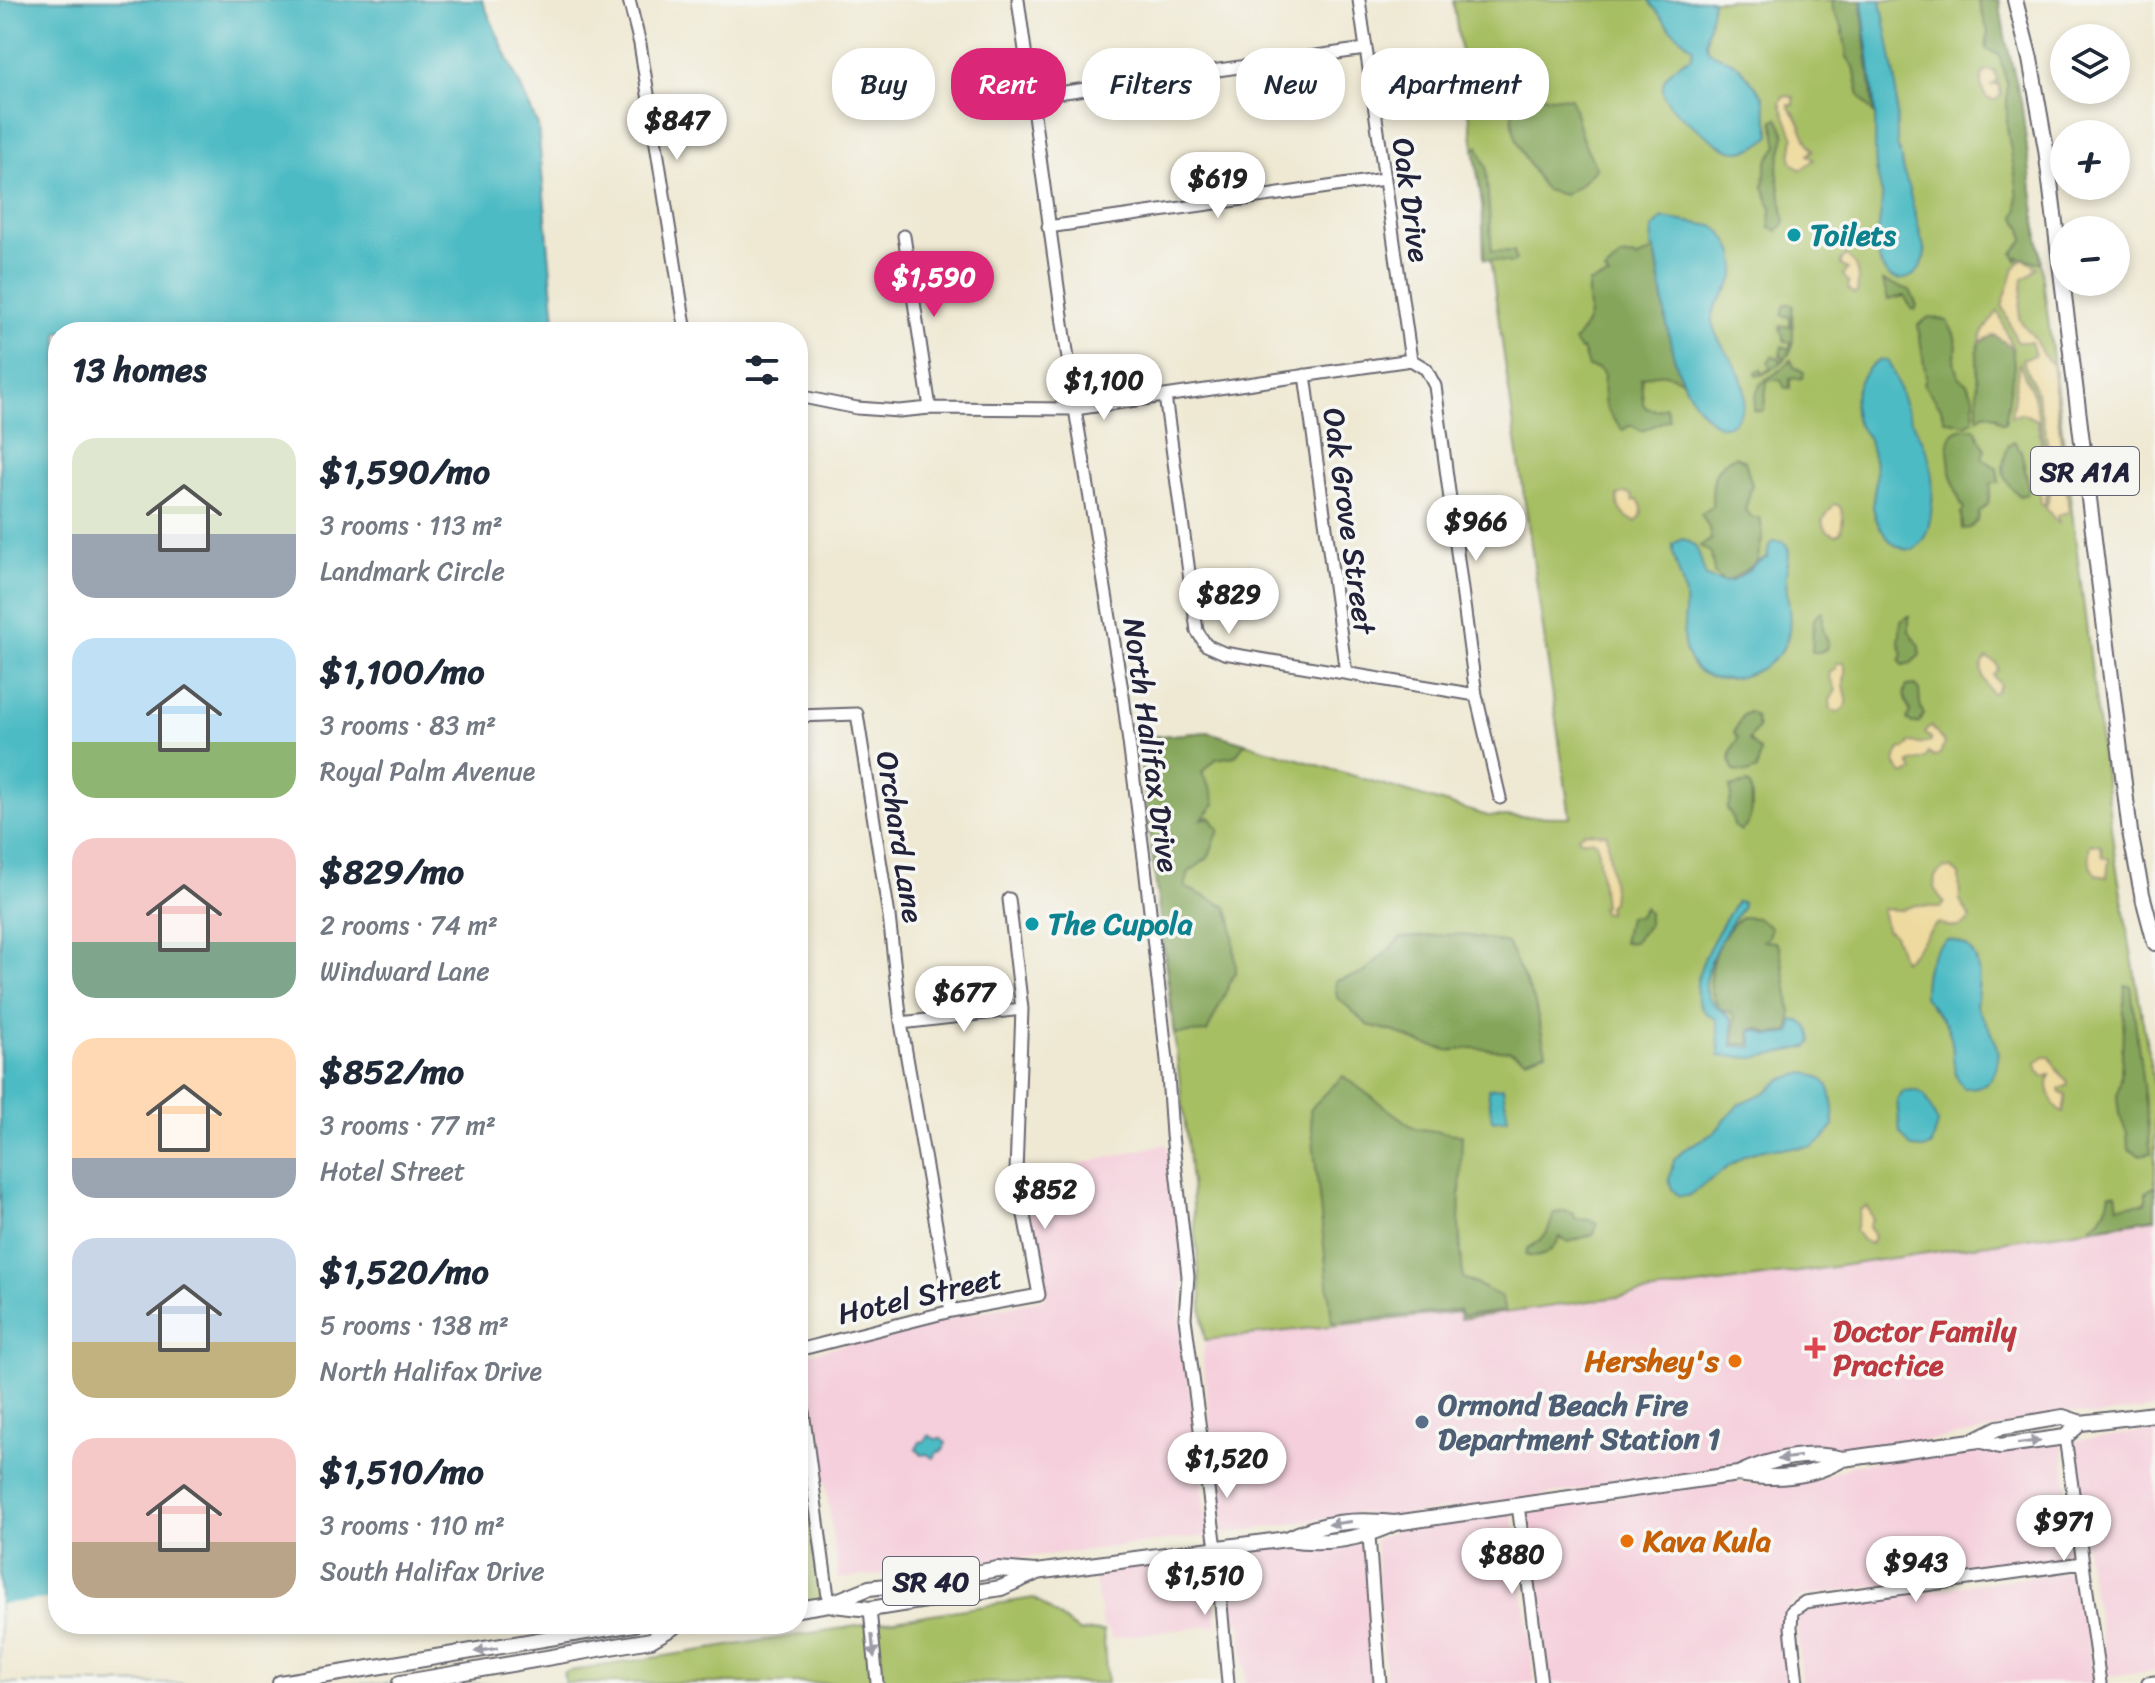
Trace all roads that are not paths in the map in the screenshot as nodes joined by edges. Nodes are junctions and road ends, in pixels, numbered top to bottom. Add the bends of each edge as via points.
1 (629, 0) edge
2 (1018, 0) edge
3 (1359, 0) edge
4 (2015, 0) edge
5 (1024, 48) edge
6 (1365, 48) edge
7 (1361, 50) edge
8 (1066, 92) edge
9 (1033, 120) edge
10 (1375, 120) edge
11 (1384, 179) junction
12 (1048, 227) junction
13 (904, 236) dead end
14 (684, 322) edge
15 (1411, 360) junction
16 (1305, 375) junction
17 (1165, 396) junction
18 (808, 398) edge
19 (930, 408) junction
20 (1075, 409) junction
21 (1346, 673) junction
22 (1476, 695) junction
23 (808, 716) edge
24 (1500, 798) dead end
25 (1009, 899) dead end
26 (2155, 943) edge
27 (1022, 1009) junction
28 (901, 1023) junction
29 (951, 1311) junction
30 (808, 1347) edge
31 (2155, 1414) edge
32 (2081, 1423) junction
33 (2065, 1437) junction
34 (1974, 1441) junction
35 (808, 1448) edge
36 (1518, 1505) junction
37 (1395, 1523) junction
38 (1369, 1536) junction
39 (1287, 1539) junction
40 (1216, 1548) junction
41 (2082, 1563) junction
42 (1036, 1572) junction
43 (932, 1581) junction
44 (829, 1604) junction
45 (808, 1607) edge
46 (870, 1609) junction
47 (584, 1634) edge
48 (661, 1634) edge
49 (2155, 1682) edge
50 (280, 1683) edge
51 (400, 1683) edge
52 (877, 1683) edge
53 (1228, 1683) edge
54 (1380, 1683) edge
55 (1541, 1683) edge
56 (1797, 1683) edge
57 (2100, 1683) edge
58 (2148, 1683) edge

1 - 14 street
2 - 5 street, North Halifax Drive
3 - 6 street, Oak Drive
4 - 26 main road, SR A1A via 2046,149 2130,832
7 - 8 street
9 - 12 street, North Halifax Drive
10 - 11 street, Oak Drive
11 - 12 street
11 - 15 street, Oak Drive
12 - 20 street, North Halifax Drive
13 - 19 street
15 - 16 street
15 - 22 street via 1426,369 1435,386
16 - 17 street
16 - 21 street, Oak Grove Street
17 - 20 street
17 - 21 street via 1197,631 1206,645 1224,653
18 - 19 street via 857,408
19 - 20 street
20 - 40 street, North Halifax Drive via 1144,858 1188,1276 1185,1318
21 - 22 street
22 - 24 street
23 - 28 street, Orchard Lane via 857,714
25 - 27 street, Hotel Street
27 - 28 street
27 - 29 street, Hotel Street via 1016,1172 1039,1295
28 - 29 street, Orchard Lane
29 - 30 street, Hotel Street
31 - 32 main road, SR 40
32 - 33 main road
32 - 34 main road, SR 40 via 2063,1417 1998,1428
34 -> 33 main road, SR 40 via 2000,1446
33 - 41 street
34 - 36 main road, SR 40 via 1843,1459 1823,1471 1768,1479 1738,1474
35 - 44 street
36 - 37 main road, SR 40
36 - 55 street
37 - 38 main road, SR 40
37 -> 39 main road, SR 40 via 1362,1519 1312,1526
38 - 39 main road, SR 40 via 1315,1543
38 - 54 street
39 - 40 main road, SR 40
40 - 42 main road, SR 40
40 - 53 street, North Halifax Drive
41 - 56 street via 1805,1602 1792,1611
41 - 57 street
42 - 43 main road, SR 40 via 997,1569
42 - 46 main road, SR 40 via 1001,1588
43 - 44 main road, SR 40 via 869,1588
43 - 46 main road via 888,1593
44 - 45 main road, SR 40
44 - 46 main road, SR 40
46 -> 52 street
47 -> 50 main road
48 - 51 main road via 593,1651
49 - 58 street

